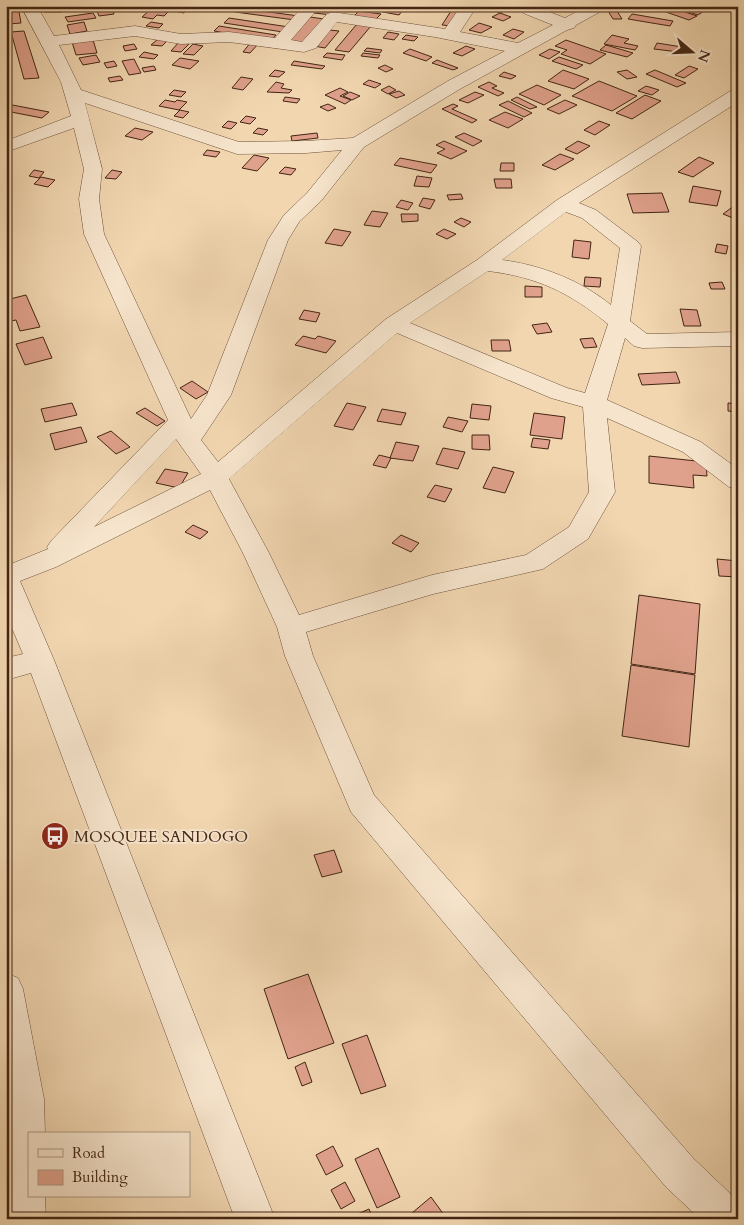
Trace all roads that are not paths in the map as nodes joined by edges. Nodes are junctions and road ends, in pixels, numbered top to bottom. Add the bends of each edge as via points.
1 (29, 6) edge
2 (468, 6) edge
3 (524, 6) edge
4 (599, 6) edge
5 (308, 10) edge
6 (333, 17) junction
7 (568, 25) junction
8 (450, 35) junction
9 (47, 42) junction
10 (279, 44) junction
11 (520, 49) junction
12 (73, 93) junction
13 (738, 94) edge
14 (81, 119) junction
15 (357, 143) junction
16 (6, 147) edge
17 (564, 204) junction
18 (484, 264) junction
19 (619, 322) junction
20 (394, 324) junction
21 (738, 339) edge
22 (594, 403) junction
23 (184, 430) junction
24 (216, 477) junction
25 (738, 481) edge
26 (47, 561) junction
27 (6, 576) edge
28 (6, 581) edge
29 (291, 626) junction
30 (40, 660) junction
31 (6, 669) edge
32 (6, 989) edge
33 (26, 1219) edge
34 (255, 1219) edge
35 (728, 1219) edge

1 - 9 street
2 - 8 street
3 - 7 street
4 - 7 street
5 - 6 street
5 - 10 street
6 - 8 street
6 - 10 street via 307,46 299,48
7 - 11 street
8 - 11 street
9 - 10 street via 135,31 181,39 229,37
9 - 12 street
11 - 15 street
12 - 14 street
12 - 15 street via 237,148
13 - 17 street
14 - 16 street
14 - 23 street via 93,169 89,199 94,234
15 - 23 street via 314,197 291,219 278,240 219,395
17 - 18 street
17 - 19 street via 590,214 631,246
18 - 19 street via 516,268 558,281
18 - 20 street
19 - 21 street via 642,340
19 - 22 street
20 - 22 street via 558,393
20 - 24 street
22 - 25 street via 692,447
22 - 29 street via 602,492 579,533 534,562 432,585
23 - 24 street
23 - 26 street
24 - 26 street
24 - 29 street
26 - 27 street
28 - 30 street
29 - 35 street via 299,656 362,803 680,1173
30 - 31 street
30 - 34 street
32 - 33 street via 26,1099

